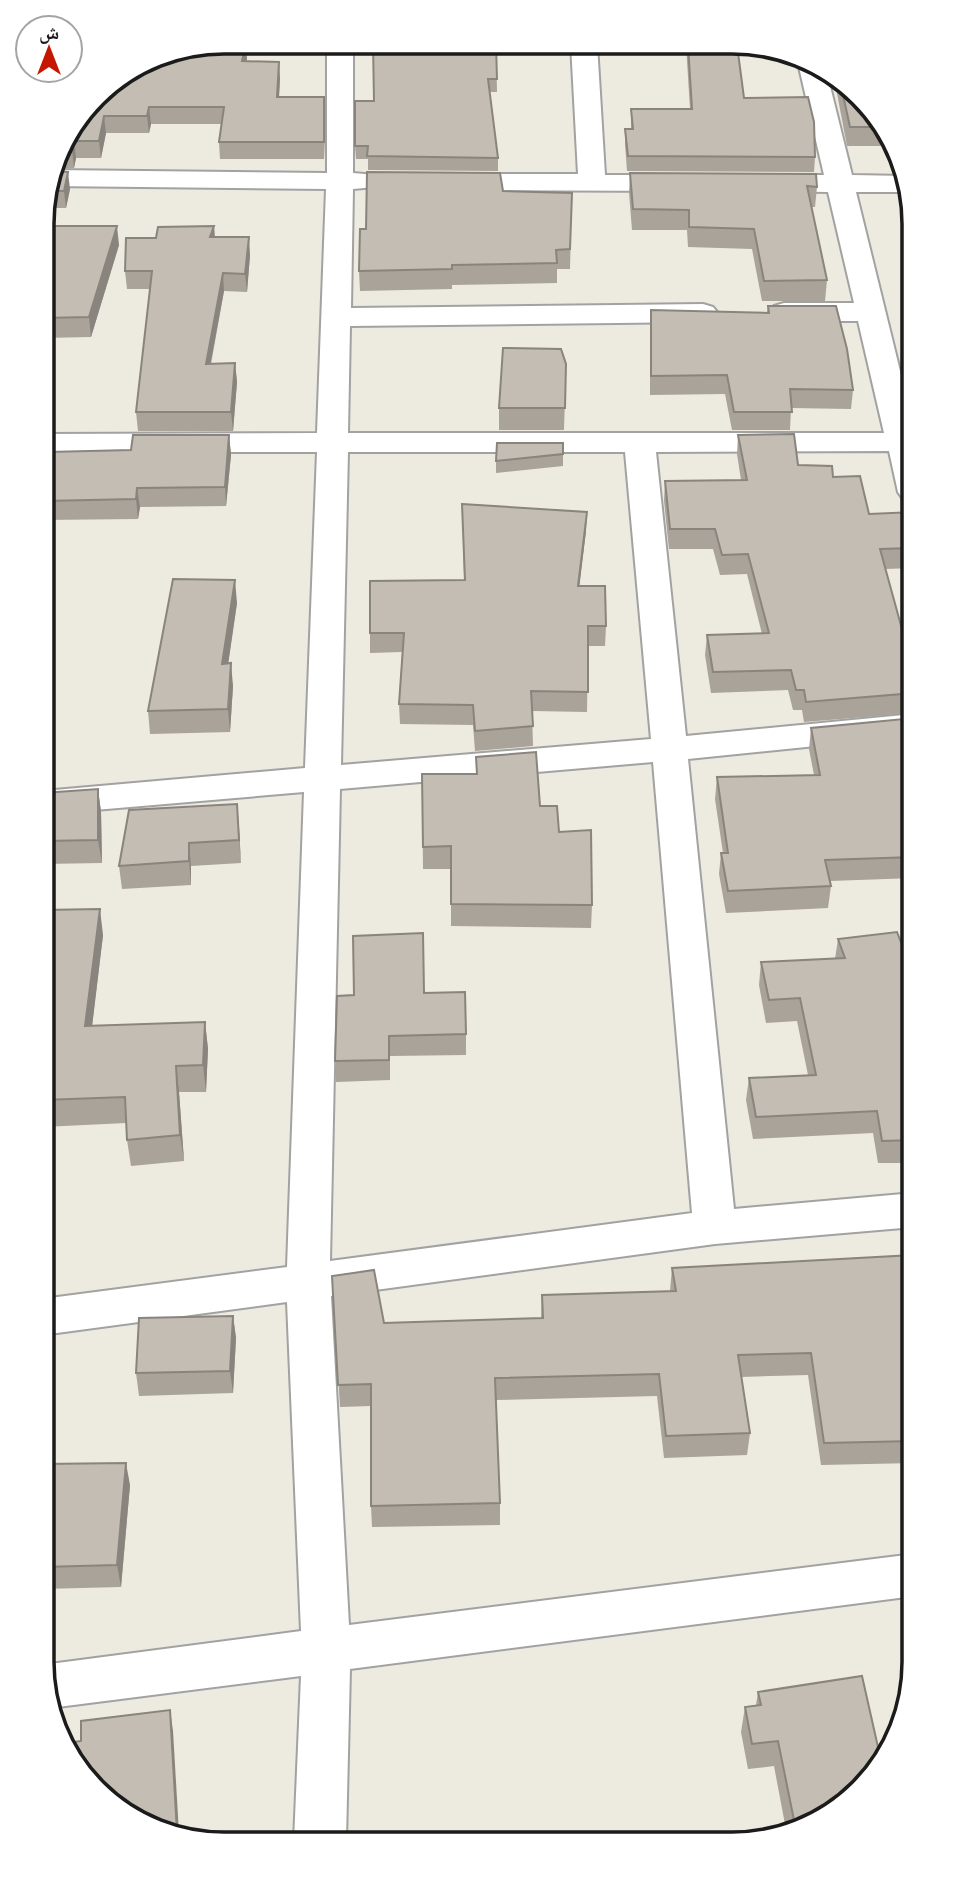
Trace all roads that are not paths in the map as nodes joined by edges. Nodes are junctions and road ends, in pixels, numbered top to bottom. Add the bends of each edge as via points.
1 (340, 54) edge
2 (585, 54) edge
3 (814, 76) edge
4 (61, 178) edge
5 (340, 181) junction
6 (396, 181) edge
7 (424, 182) edge
8 (592, 182) junction
9 (701, 183) edge
10 (742, 183) edge
11 (838, 183) junction
12 (897, 184) edge
13 (870, 312) junction
14 (337, 317) junction
15 (902, 424) edge
16 (640, 442) junction
17 (902, 442) edge
18 (55, 443) edge
19 (332, 443) junction
20 (902, 726) edge
21 (671, 751) junction
22 (324, 777) junction
23 (55, 801) edge
24 (901, 1211) edge
25 (715, 1227) junction
26 (309, 1283) junction
27 (54, 1315) edge
28 (901, 1577) edge
29 (326, 1652) junction
30 (56, 1685) edge
31 (320, 1832) edge

1 - 5 street
2 - 8 street
3 - 11 street
4 - 5 street
5 - 6 street
5 - 14 street
7 - 8 street
8 - 9 street
10 - 11 street
11 - 12 street
11 - 13 street
13 - 14 street
13 - 15 street
14 - 19 street
16 - 17 street
16 - 19 street
16 - 21 street
18 - 19 street
19 - 22 street
20 - 21 street
21 - 22 street
21 - 25 street
22 - 23 street
22 - 26 street
24 - 25 street
25 - 26 street
26 - 27 street
26 - 29 street
28 - 29 street
29 - 30 street
29 - 31 street

